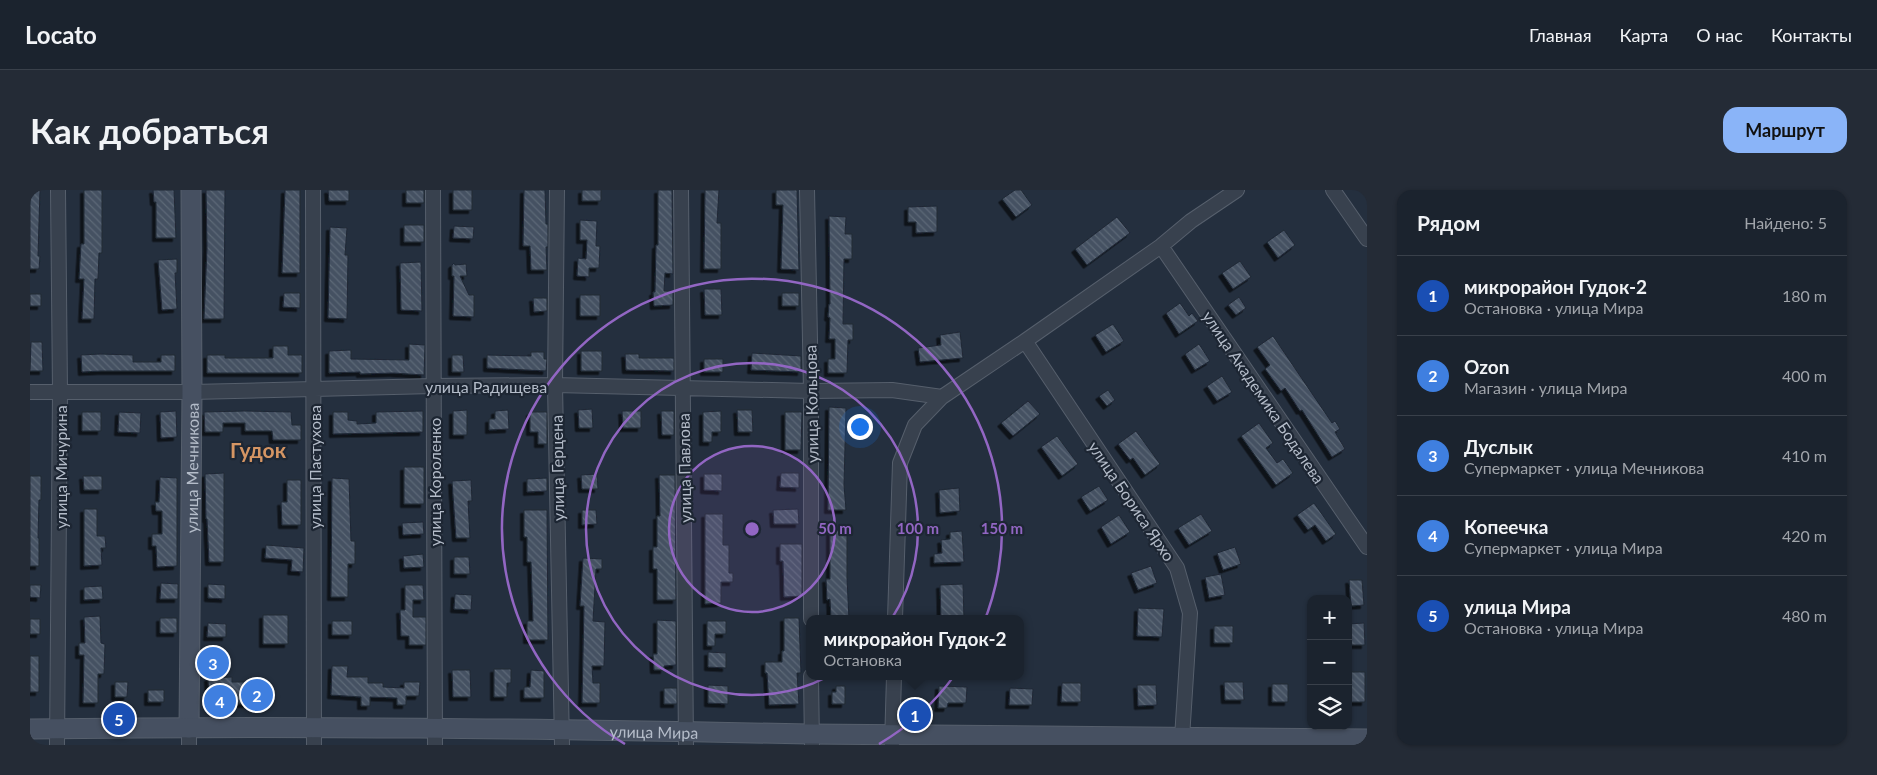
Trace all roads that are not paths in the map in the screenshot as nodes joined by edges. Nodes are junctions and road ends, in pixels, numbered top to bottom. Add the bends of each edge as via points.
1 (58, 190) edge
2 (192, 190) edge
3 (313, 190) edge
4 (432, 190) edge
5 (557, 190) edge
6 (682, 190) edge
7 (807, 190) edge
8 (1236, 190) edge
9 (1333, 190) edge
10 (1367, 239) edge
11 (1161, 246) junction
12 (1025, 341) junction
13 (555, 385) junction
14 (434, 386) junction
15 (683, 387) junction
16 (314, 390) junction
17 (811, 390) junction
18 (30, 392) edge
19 (60, 392) junction
20 (192, 392) junction
21 (942, 396) junction
22 (1367, 547) edge
23 (811, 615) edge
24 (895, 615) edge
25 (812, 680) edge
26 (894, 680) edge
27 (30, 729) edge
28 (189, 736) edge
29 (57, 737) edge
30 (314, 737) edge
31 (435, 737) edge
32 (562, 737) edge
33 (686, 738) edge
34 (1182, 738) junction
35 (1367, 739) edge
36 (812, 740) edge
37 (892, 740) edge

1 - 19 street, улица Мичурина
2 - 20 main road, улица Мечникова
3 - 16 street, улица Пастухова
4 - 14 street, улица Короленко
5 - 13 street, улица Герцена
6 - 15 street, улица Павлова
7 - 17 street, улица Кольцова
8 - 11 street
9 - 10 street
11 - 12 street
11 - 22 street, улица Академика Бодалева
12 - 21 street
12 - 34 street, улица Бориса Ярхо via 1177,568 1190,612
13 - 14 street, улица Радищева
13 - 15 street, улица Радищева
13 - 32 street, улица Герцена
14 - 16 street, улица Радищева
14 - 31 street, улица Короленко
15 - 17 street, улица Радищева
15 - 33 street, улица Павлова
16 - 20 street, улица Радищева
16 - 30 street, улица Пастухова
17 - 21 street, улица Радищева via 892,390
17 - 23 street, улица Кольцова
18 - 19 street, улица Радищева
19 - 20 street, улица Радищева
19 - 29 street, улица Мичурина
20 - 28 main road, улица Мечникова
21 - 24 street via 915,425 900,463
25 - 36 street
26 - 37 street
27 - 29 main road, улица Мира
28 - 29 main road, улица Мира
28 - 30 main road, улица Мира
30 - 31 main road, улица Мира
31 - 32 main road, улица Мира
32 - 33 main road, улица Мира
33 - 36 main road, улица Мира
34 - 35 main road, улица Мира
34 - 37 main road, улица Мира
36 - 37 main road, улица Мира

